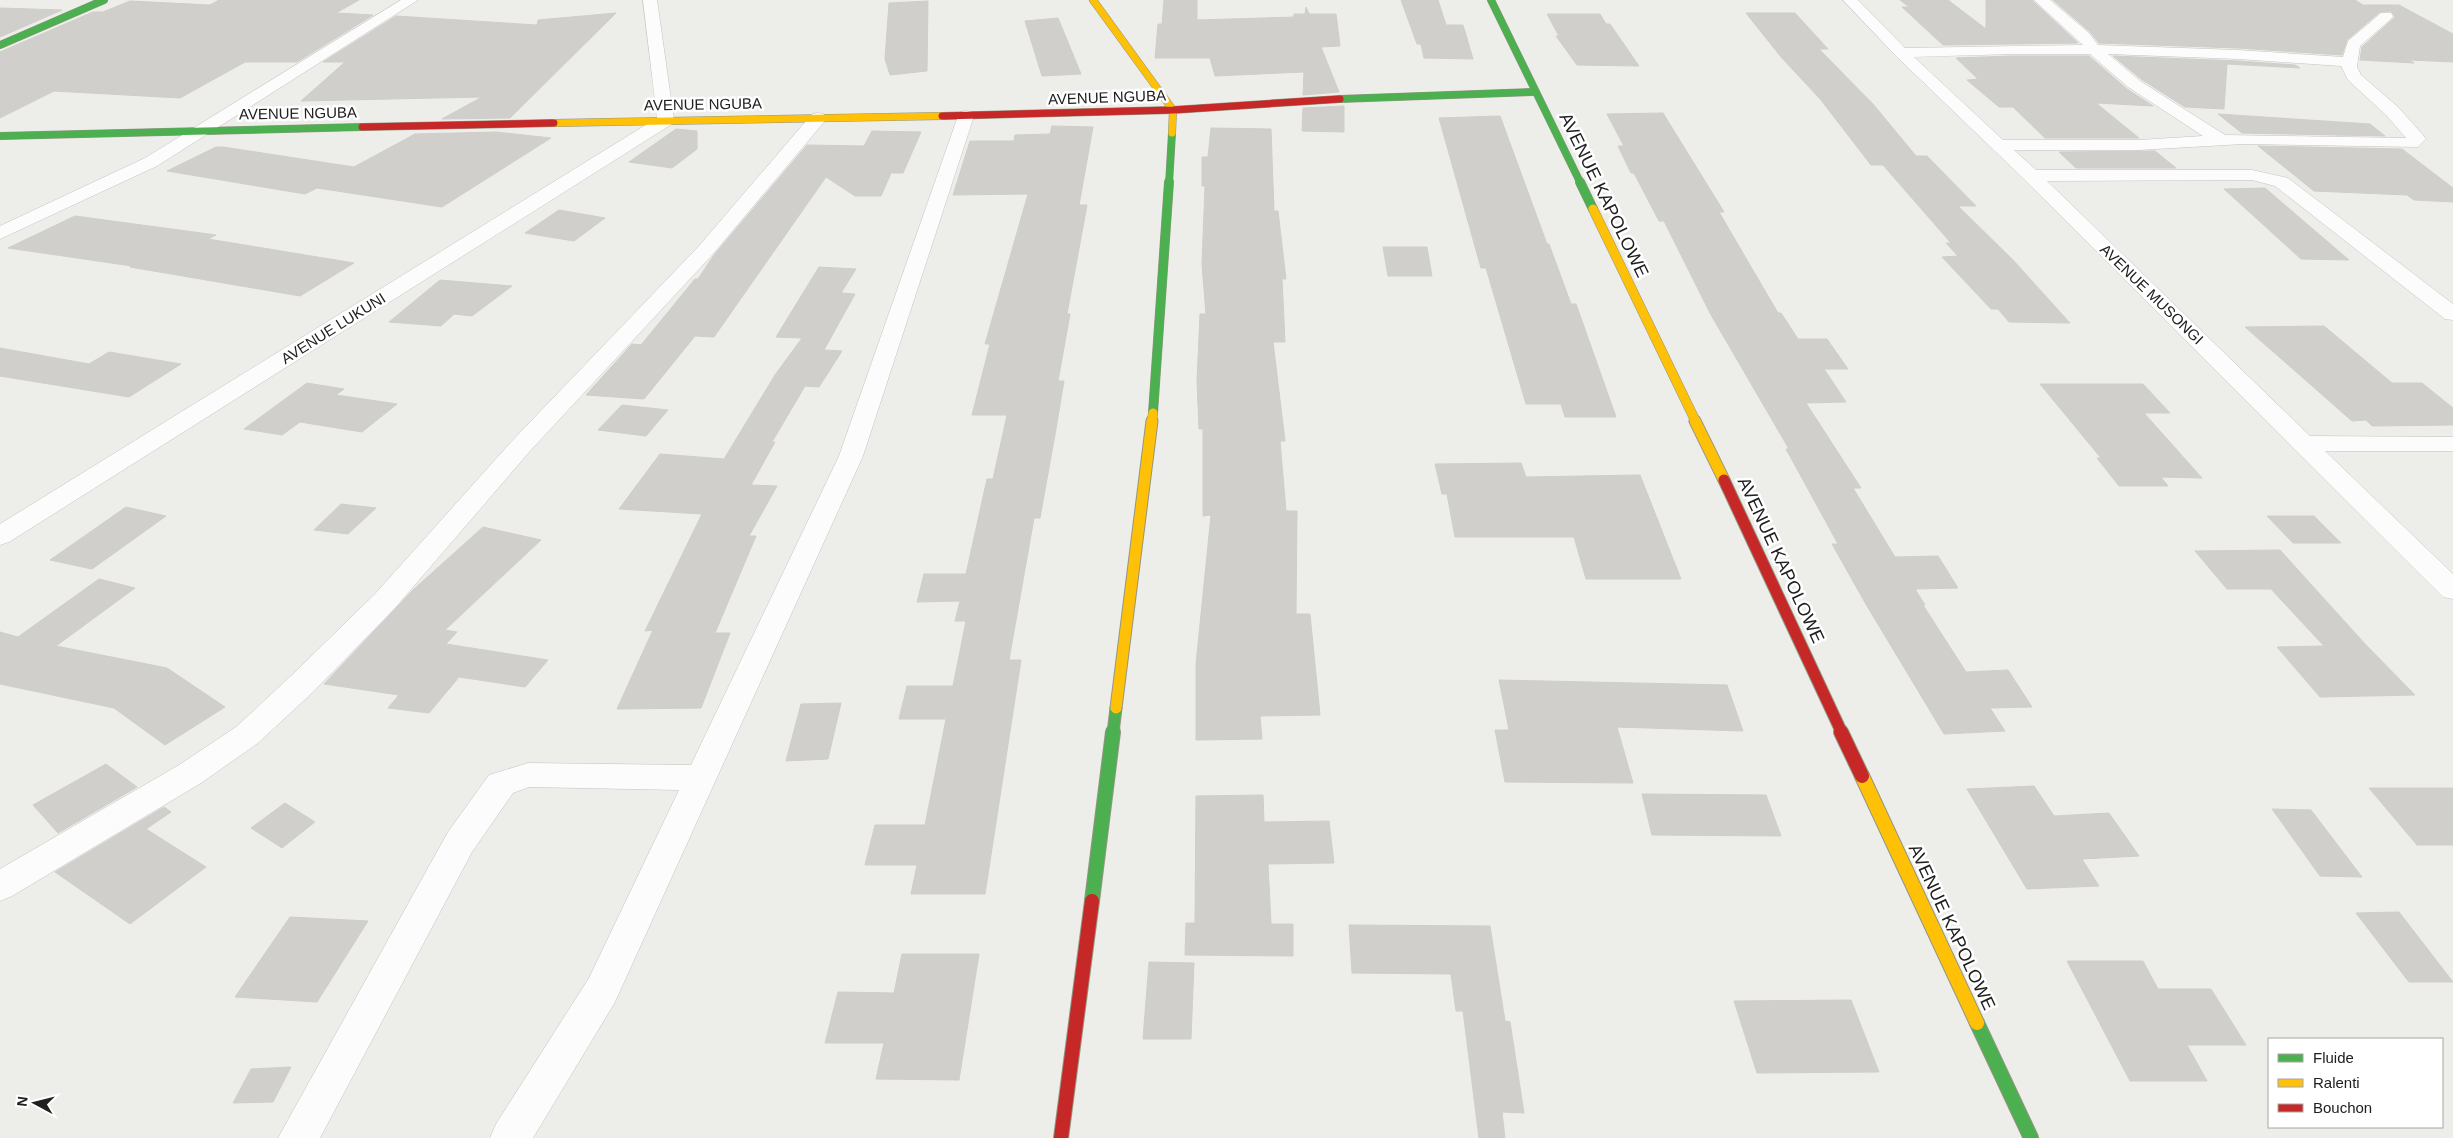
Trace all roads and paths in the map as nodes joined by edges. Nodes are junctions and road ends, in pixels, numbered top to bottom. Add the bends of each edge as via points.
1 (83, 0) edge
2 (104, 0) edge
3 (412, 0) edge
4 (650, 0) edge
5 (1093, 0) edge
6 (1491, 0) edge
7 (1850, 0) edge
8 (2041, 0) edge
9 (2386, 16) dead end
10 (0, 36) edge
11 (0, 45) edge
12 (2094, 50) junction
13 (1901, 52) junction
14 (2350, 62) junction
15 (1534, 92) junction
16 (1173, 110) junction
17 (966, 116) junction
18 (818, 118) junction
19 (666, 120) junction
20 (200, 130) junction
21 (0, 136) edge
22 (2222, 140) junction
23 (1998, 145) junction
24 (2031, 176) junction
25 (0, 233) edge
26 (2453, 314) edge
27 (2305, 443) junction
28 (2453, 444) edge
29 (0, 536) edge
30 (2453, 590) edge
31 (700, 778) junction
32 (0, 886) edge
33 (298, 1138) edge
34 (510, 1138) edge
35 (1061, 1138) edge
36 (2031, 1138) edge

1 - 10 main road
2 - 11 main road
3 - 20 street
4 - 19 street
5 - 16 main road
6 - 15 main road, AVENUE KAPOLOWE
7 - 13 street, AVENUE MUSONGI
8 - 12 street via 2084,36
9 - 14 street via 2353,44
12 - 13 street via 1966,48
12 - 14 street
12 - 22 street via 2134,84
13 - 23 street, AVENUE MUSONGI
14 - 22 street via 2354,77 2376,95 2417,139 2412,143
15 - 16 main road, AVENUE NGUBA via 1405,95
15 - 36 main road, AVENUE KAPOLOWE via 1706,441
16 - 17 main road, AVENUE NGUBA
16 - 35 main road via 1152,430
17 - 18 main road, AVENUE NGUBA
17 - 31 street via 851,456
18 - 19 main road, AVENUE NGUBA
18 - 32 street via 706,250 521,446 385,601 302,684 247,735 190,774
19 - 20 main road, AVENUE NGUBA
19 - 29 street, AVENUE LUKUNI
20 - 21 main road, AVENUE NGUBA
20 - 25 street via 152,162
22 - 23 street via 2139,145
23 - 24 street, AVENUE MUSONGI
24 - 26 street via 2252,175 2281,182
24 - 27 street, AVENUE MUSONGI
27 - 28 street
27 - 30 street, AVENUE MUSONGI
31 - 33 street via 528,775 501,784 460,842
31 - 34 street via 602,990

